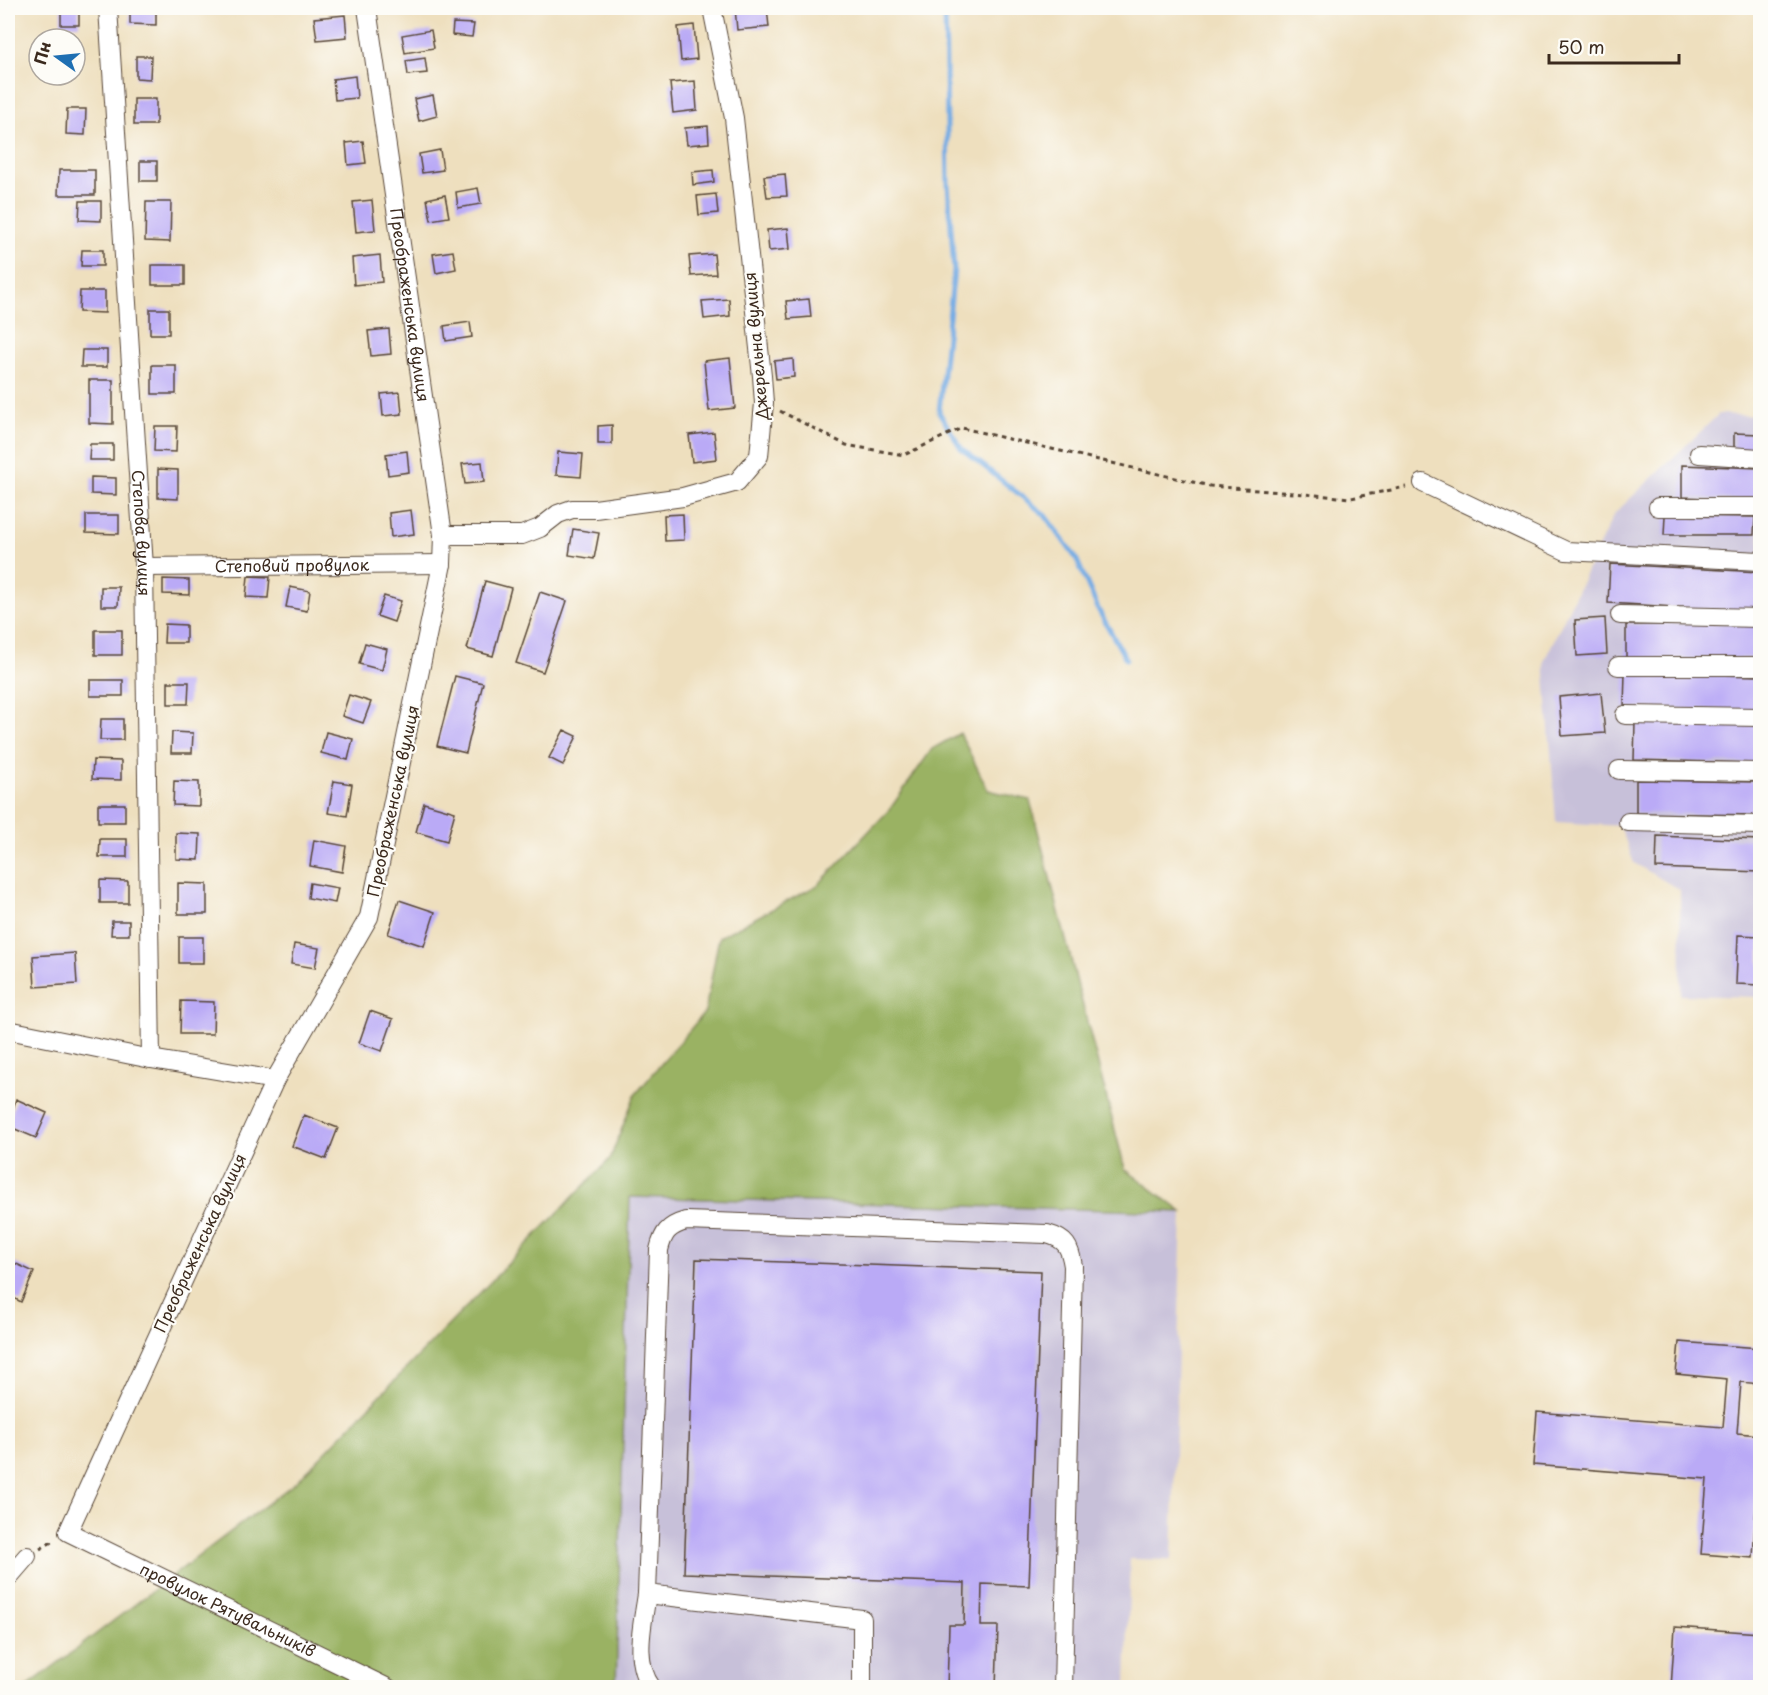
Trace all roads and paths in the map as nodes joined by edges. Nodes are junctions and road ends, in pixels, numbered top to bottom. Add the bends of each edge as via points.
1 (108, 8) edge
2 (367, 8) edge
3 (712, 8) edge
4 (764, 403) junction
5 (1699, 454) dead end
6 (1761, 458) edge
7 (1423, 483) joint
8 (1658, 507) dead end
9 (1761, 507) edge
10 (443, 535) junction
11 (1761, 561) edge
12 (442, 564) junction
13 (144, 567) junction
14 (1620, 615) dead end
15 (1761, 618) edge
16 (1618, 666) dead end
17 (1761, 666) edge
18 (1625, 715) dead end
19 (1761, 717) edge
20 (1619, 770) dead end
21 (1761, 772) edge
22 (1628, 822) dead end
23 (1761, 825) edge
24 (8, 1030) edge
25 (151, 1059) junction
26 (275, 1080) junction
27 (68, 1532) joint
28 (27, 1556) dead end
29 (8, 1578) edge
30 (647, 1594) junction
31 (388, 1688) edge
32 (652, 1688) edge
33 (862, 1688) edge
34 (1063, 1688) edge

1 - 13 street, Степова вулиця
2 - 10 street, Преображенська вулиця
3 - 4 street, Джерельна вулиця via 734,118
4 - 7 path via 846,445 904,455 962,428 1210,486 1351,498
4 - 10 street, Джерельна вулиця via 759,456 737,482 683,497 572,509 522,535
5 - 6 street
7 - 11 street via 1566,552
8 - 9 street
10 - 12 street, Преображенська вулиця
12 - 13 street, Степовий провулок
12 - 26 street, Преображенська вулиця via 369,917
13 - 25 street, Степова вулиця
14 - 15 street
16 - 17 street
18 - 19 street
20 - 21 street
22 - 23 street
24 - 25 street
25 - 26 street
26 - 27 street, Преображенська вулиця
27 - 31 street, провулок Рятувальників
28 - 29 street
30 - 32 street via 640,1656
30 - 33 street via 862,1619
30 - 34 street via 659,1250 663,1235 672,1225 686,1221 1047,1234 1061,1238 1070,1248 1073,1266

